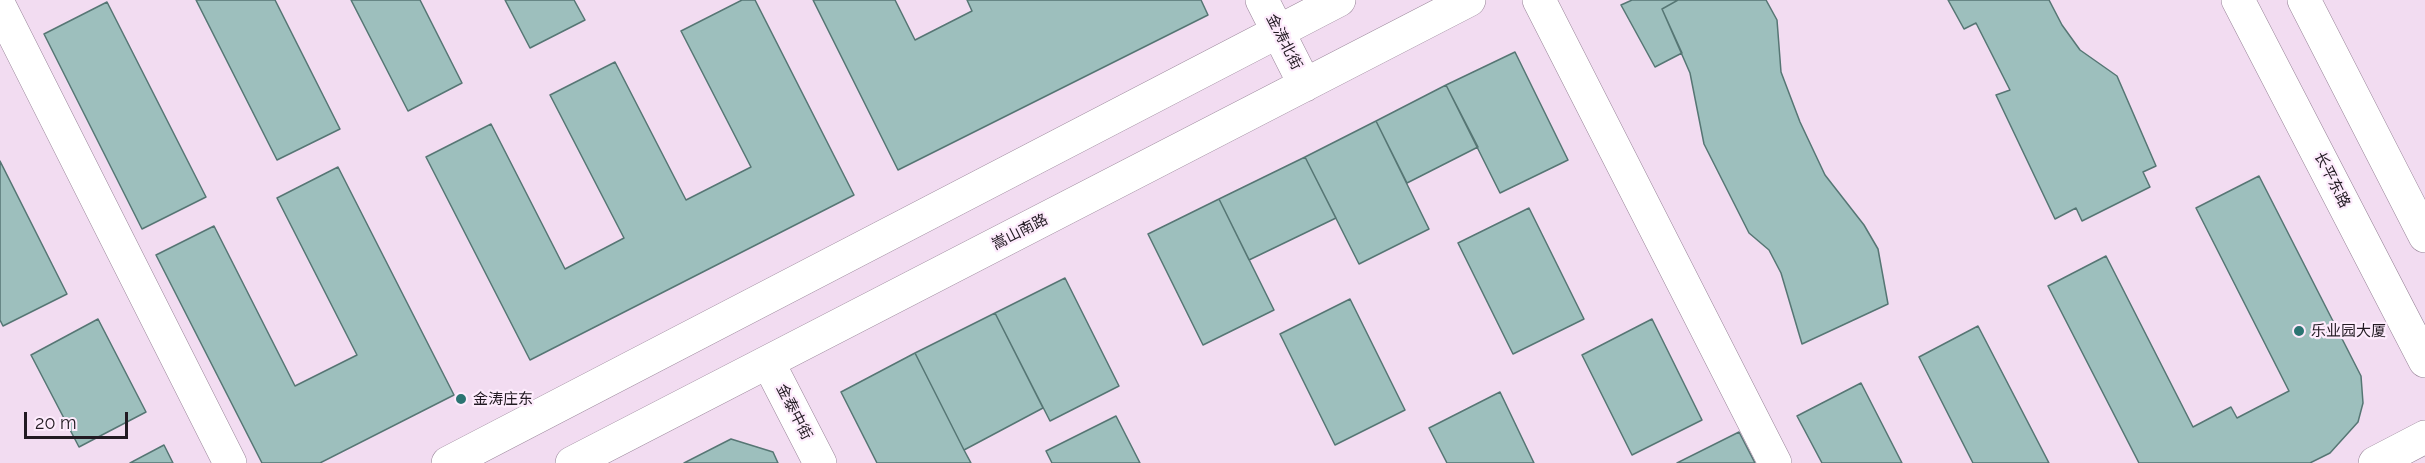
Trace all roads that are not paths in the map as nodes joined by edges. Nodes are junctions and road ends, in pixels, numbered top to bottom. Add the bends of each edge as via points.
1 (1262, 0) edge
2 (1339, 0) edge
3 (1469, 0) edge
4 (1539, 0) edge
5 (2238, 0) edge
6 (2304, 0) edge
7 (0, 8) edge
8 (1278, 32) junction
9 (1305, 85) junction
10 (2425, 236) edge
11 (2425, 361) edge
12 (768, 362) junction
13 (2425, 437) edge
14 (230, 463) edge
15 (448, 463) edge
16 (572, 463) edge
17 (820, 463) edge
18 (1775, 463) edge
19 (2375, 463) edge

1 - 8 street, 金涛北街
2 - 8 street
3 - 9 street, 嵩山南路
4 - 18 street
5 - 11 street, 长平东路
6 - 10 street
7 - 14 street
8 - 9 street, 金涛北街
8 - 15 street
9 - 12 street, 嵩山南路
12 - 16 street, 嵩山南路
12 - 17 street, 金泰中街
13 - 19 street

